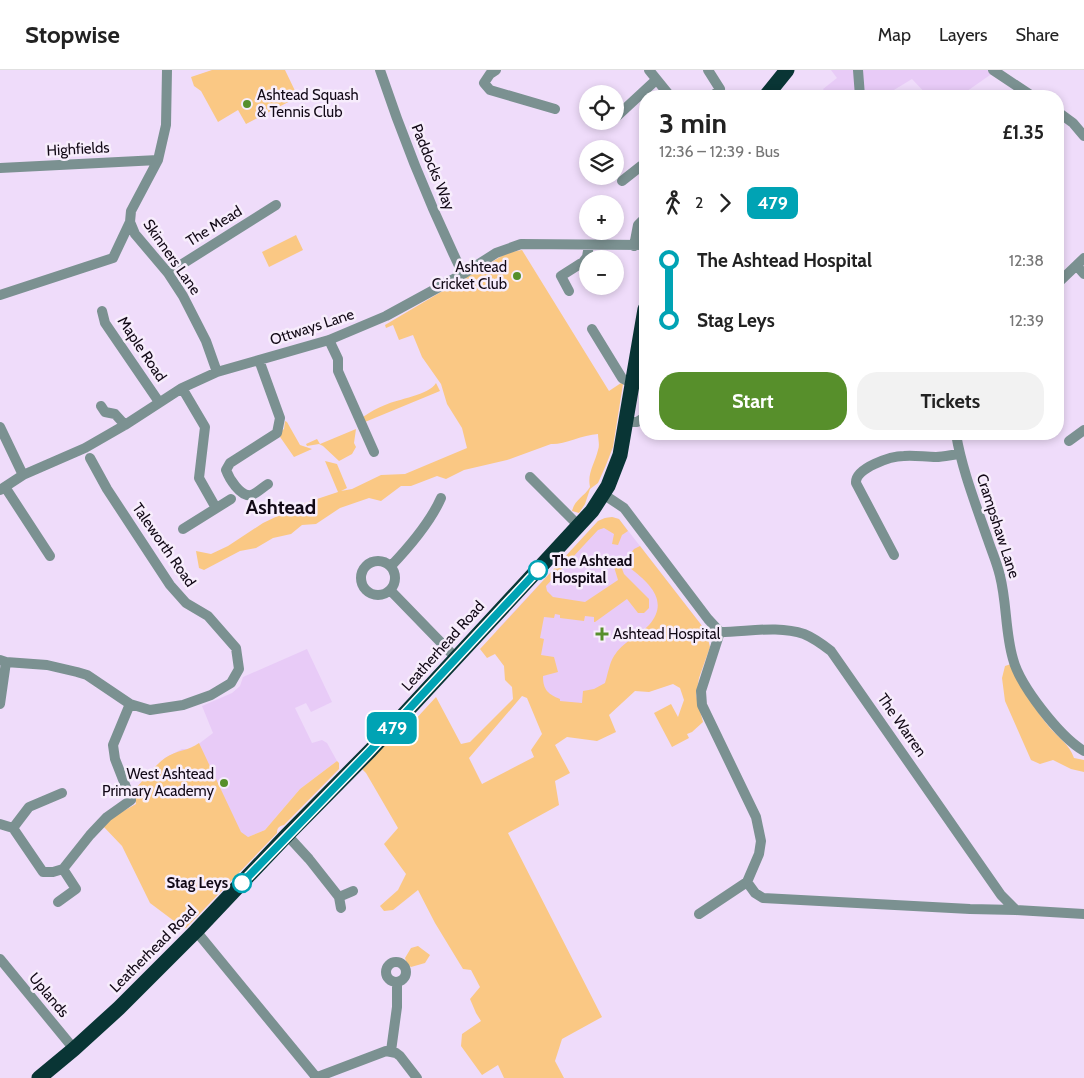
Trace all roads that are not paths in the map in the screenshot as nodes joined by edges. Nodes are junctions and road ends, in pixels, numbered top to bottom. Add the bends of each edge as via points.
1 (167, 70) edge
2 (380, 70) edge
3 (496, 70) edge
4 (649, 70) edge
5 (708, 70) edge
6 (858, 70) edge
7 (993, 70) edge
8 (784, 73) edge
9 (656, 80) junction
10 (645, 90) edge
11 (665, 90) edge
12 (718, 90) edge
13 (771, 90) edge
14 (860, 90) edge
15 (1021, 90) edge
16 (639, 96) edge
17 (555, 109) dead end
18 (624, 110) edge
19 (1064, 116) edge
20 (1084, 136) edge
21 (158, 160) junction
22 (0, 168) edge
23 (639, 168) edge
24 (624, 179) edge
25 (276, 205) dead end
26 (130, 222) junction
27 (639, 224) edge
28 (589, 244) junction
29 (634, 246) junction
30 (639, 246) edge
31 (1084, 258) edge
32 (1080, 270) edge
33 (168, 272) junction
34 (463, 274) junction
35 (1064, 279) edge
36 (569, 291) dead end
37 (0, 295) edge
38 (102, 311) dead end
39 (592, 329) dead end
40 (330, 340) junction
41 (639, 346) edge
42 (259, 360) junction
43 (217, 372) junction
44 (633, 384) junction
45 (182, 388) junction
46 (160, 402) junction
47 (101, 406) dead end
48 (639, 421) edge
49 (627, 422) junction
50 (125, 425) junction
51 (0, 427) edge
52 (1084, 430) edge
53 (957, 440) edge
54 (1069, 441) dead end
55 (374, 452) dead end
56 (959, 454) junction
57 (90, 458) dead end
58 (23, 475) junction
59 (530, 477) dead end
60 (268, 484) dead end
61 (2, 488) edge
62 (603, 494) junction
63 (441, 498) dead end
64 (231, 499) dead end
65 (216, 508) junction
66 (579, 526) junction
67 (184, 529) dead end
68 (894, 555) dead end
69 (50, 556) dead end
70 (391, 566) junction
71 (390, 590) junction
72 (720, 632) junction
73 (456, 658) junction
74 (3, 661) edge
75 (0, 704) edge
76 (130, 704) junction
77 (1084, 751) edge
78 (62, 793) dead end
79 (0, 824) edge
80 (13, 828) junction
81 (287, 835) junction
82 (63, 868) junction
83 (747, 882) junction
84 (353, 891) dead end
85 (339, 897) junction
86 (58, 902) dead end
87 (341, 908) dead end
88 (1016, 910) junction
89 (699, 914) dead end
90 (1084, 914) edge
91 (196, 931) junction
92 (0, 959) edge
93 (397, 982) dead end
94 (74, 1049) junction
95 (391, 1051) junction
96 (315, 1077) edge
97 (39, 1078) edge
98 (417, 1078) edge

1 - 21 street, Skinners Lane via 166,125
2 - 34 street, Paddocks Way via 447,242
3 - 17 street via 484,83 490,90
4 - 9 street
5 - 12 street
6 - 14 street
7 - 15 street
8 - 13 highway
9 - 10 street
9 - 11 street
16 - 18 street
19 - 20 street
21 - 22 street, Highfields
21 - 26 street, Skinners Lane via 131,211
23 - 24 street
25 - 33 street, The Mead
26 - 33 street, Skinners Lane via 135,234
26 - 37 street via 113,258
27 - 29 street
28 - 29 street, Ottways Lane
28 - 34 street, Ottways Lane via 521,244 496,253
28 - 36 street via 583,262 561,276
29 - 30 street, Ottways Lane
31 - 32 street
32 - 35 street
33 - 43 street, Skinners Lane via 206,341
34 - 40 street, Ottways Lane via 386,316
38 - 46 street, Maple Road via 105,323
39 - 44 street via 622,378
40 - 42 street, Ottways Lane
40 - 55 street via 338,359 338,372
41 - 44 highway, Leatherhead Road
42 - 43 street, Ottways Lane
42 - 60 street via 280,418 277,433 228,465 226,470 245,494 251,495
43 - 45 street, Ottways Lane
44 - 49 highway, Leatherhead Road
45 - 46 street, Ottways Lane
45 - 65 street via 205,427 199,478
46 - 50 street, Ottways Lane
47 - 50 street
48 - 49 street
49 - 62 highway, Leatherhead Road via 620,455
50 - 58 street, Ottways Lane via 73,455
51 - 58 street
52 - 54 street
53 - 56 street, Crampshaw Lane
56 - 68 street via 887,459 858,474 856,483
56 - 77 street, Crampshaw Lane via 1000,576 1006,627 1015,664 1047,716 1062,734
57 - 76 street, Taleworth Road via 170,585 186,603 208,616 236,648 239,669 232,683 211,695 183,705 150,710
58 - 61 street, Ottways Lane
59 - 66 street
61 - 69 street
62 - 66 highway, Leatherhead Road
62 - 72 street via 624,508
63 - 70 street via 429,520
64 - 65 street
65 - 67 street
66 - 73 highway, Leatherhead Road
70 - 71 street via 395,583
70 - 71 street via 384,561 367,564 361,581 373,594
71 - 73 street
72 - 83 street via 701,691 702,705 756,817 759,854
72 - 88 street, The Warren via 782,630 802,633 831,651 1002,895
73 - 81 highway, Leatherhead Road
74 - 75 street
74 - 76 street, Taleworth Road via 47,664 86,675
76 - 82 street via 113,746 131,800 107,817
78 - 80 street via 29,807
79 - 80 street
80 - 82 street via 43,872
81 - 85 street
81 - 91 highway, Leatherhead Road
82 - 86 street via 76,889
83 - 88 street via 762,898
83 - 89 street
84 - 85 street
85 - 87 street
88 - 90 street
91 - 94 highway, Leatherhead Road
91 - 96 street
92 - 94 street, Uplands
93 - 95 street
94 - 97 highway, Leatherhead Road
95 - 96 street via 380,1052
95 - 98 street via 400,1056

